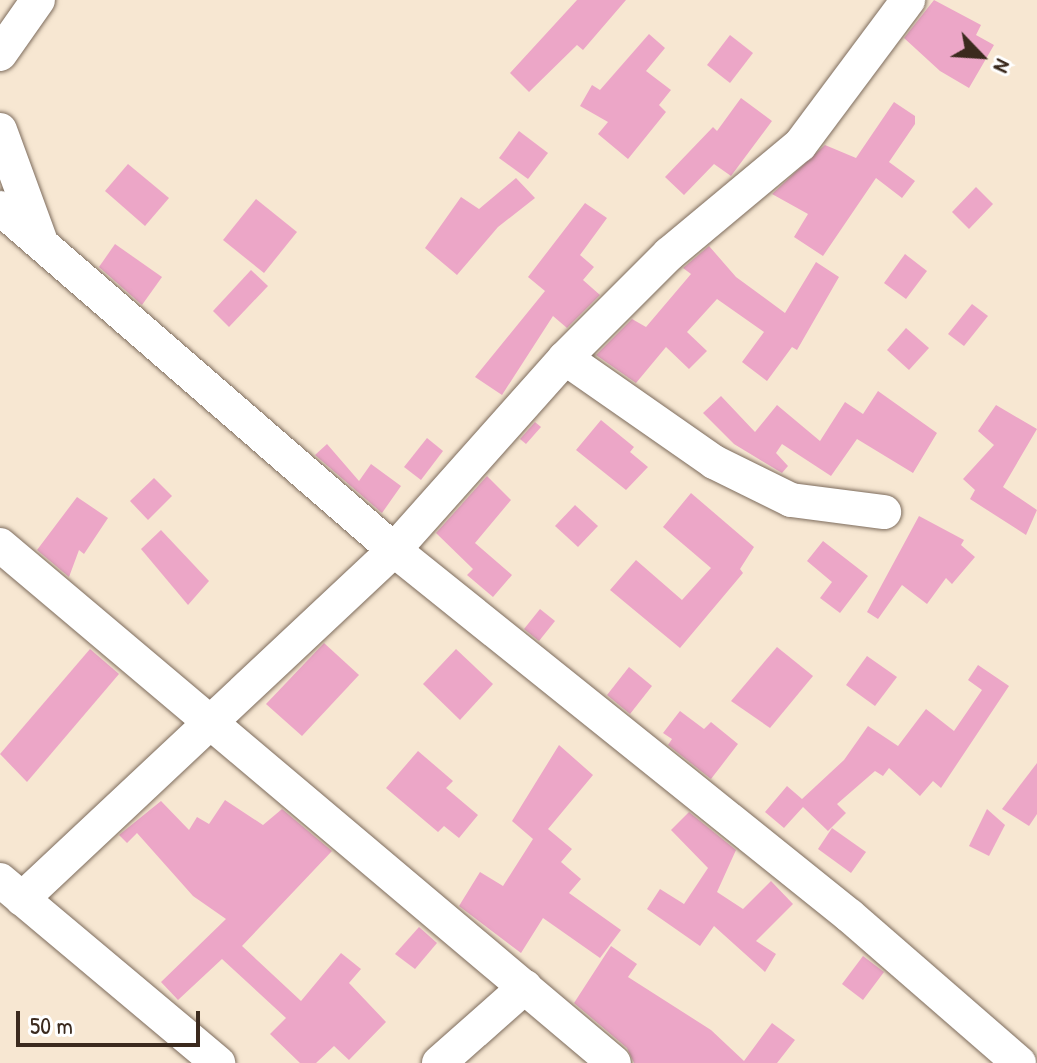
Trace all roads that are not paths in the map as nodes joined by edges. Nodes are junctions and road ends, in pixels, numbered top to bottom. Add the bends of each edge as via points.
1 (38, 0) edge
2 (908, 0) edge
3 (0, 54) edge
4 (0, 130) edge
5 (0, 208) edge
6 (41, 244) junction
7 (565, 358) junction
8 (884, 512) dead end
9 (0, 545) edge
10 (394, 550) junction
11 (211, 723) junction
12 (11, 890) edge
13 (525, 987) junction
14 (218, 1063) edge
15 (439, 1063) edge
16 (614, 1063) edge
17 (1019, 1063) edge

1 - 3 street
2 - 7 street via 800,145 669,254
4 - 6 street
5 - 6 street
6 - 10 street
7 - 8 street via 714,462 791,500
7 - 10 street
9 - 11 street
10 - 11 street
10 - 17 street via 850,916
11 - 12 street
11 - 13 street
12 - 14 street
13 - 15 street
13 - 16 street

